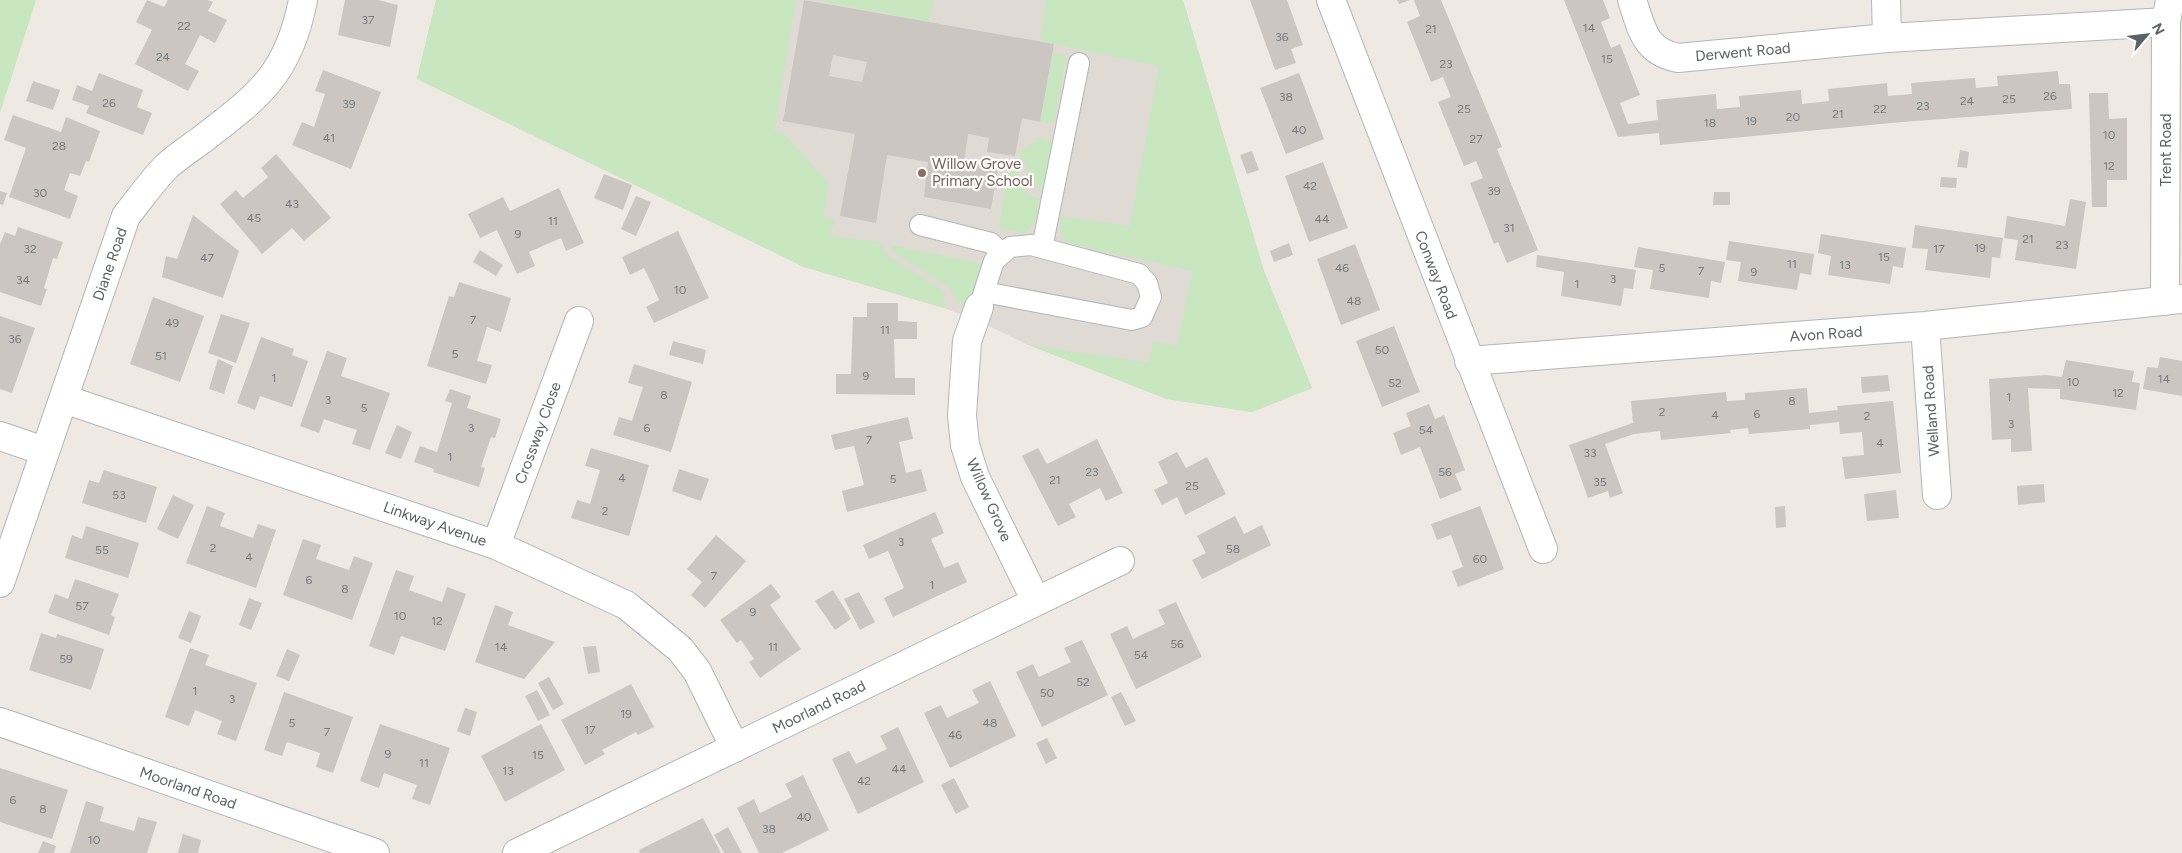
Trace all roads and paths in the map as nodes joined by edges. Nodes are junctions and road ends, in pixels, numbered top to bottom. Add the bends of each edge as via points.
1 (303, 0) edge
2 (1331, 0) edge
3 (1632, 0) edge
4 (1886, 0) edge
5 (2168, 11) edge
6 (1887, 38) junction
7 (1079, 63) dead end
8 (920, 225) dead end
9 (1042, 248) junction
10 (1001, 253) junction
11 (982, 299) junction
12 (2173, 300) edge
13 (579, 321) dead end
14 (1924, 326) junction
15 (1469, 361) junction
16 (64, 399) junction
17 (0, 436) edge
18 (44, 451) junction
19 (1937, 495) dead end
20 (496, 545) junction
21 (1543, 549) dead end
22 (1120, 561) dead end
23 (0, 583) edge
24 (1036, 601) junction
25 (0, 722) edge
26 (735, 748) junction
27 (375, 853) edge
28 (517, 853) edge

1 - 16 street, Diane Road via 297,32 284,63 237,113 167,167 126,216
2 - 15 street, Conway Road
3 - 6 street, Derwent Road via 1644,34 1653,46 1663,55 1678,58
4 - 6 street
5 - 6 street, Derwent Road
5 - 12 street, Trent Road
7 - 9 lane
8 - 10 lane via 991,243
9 - 10 lane via 1031,245 1010,247
9 - 11 lane via 1140,274 1151,297 1142,317 1132,320
10 - 11 lane via 994,261
11 - 24 street, Willow Grove via 967,341 962,415 965,445 975,477
12 - 14 street, Avon Road
13 - 20 street, Crossway Close
14 - 15 street, Avon Road
14 - 19 street, Welland Road
15 - 21 street, Conway Road
16 - 18 street, Diane Road
16 - 20 street, Linkway Avenue
17 - 18 street
18 - 23 street, Diane Road
20 - 26 street, Linkway Avenue via 626,605 680,649 709,692
22 - 24 street, Moorland Road
24 - 26 street, Moorland Road
25 - 27 street, Moorland Road
26 - 28 street, Moorland Road

